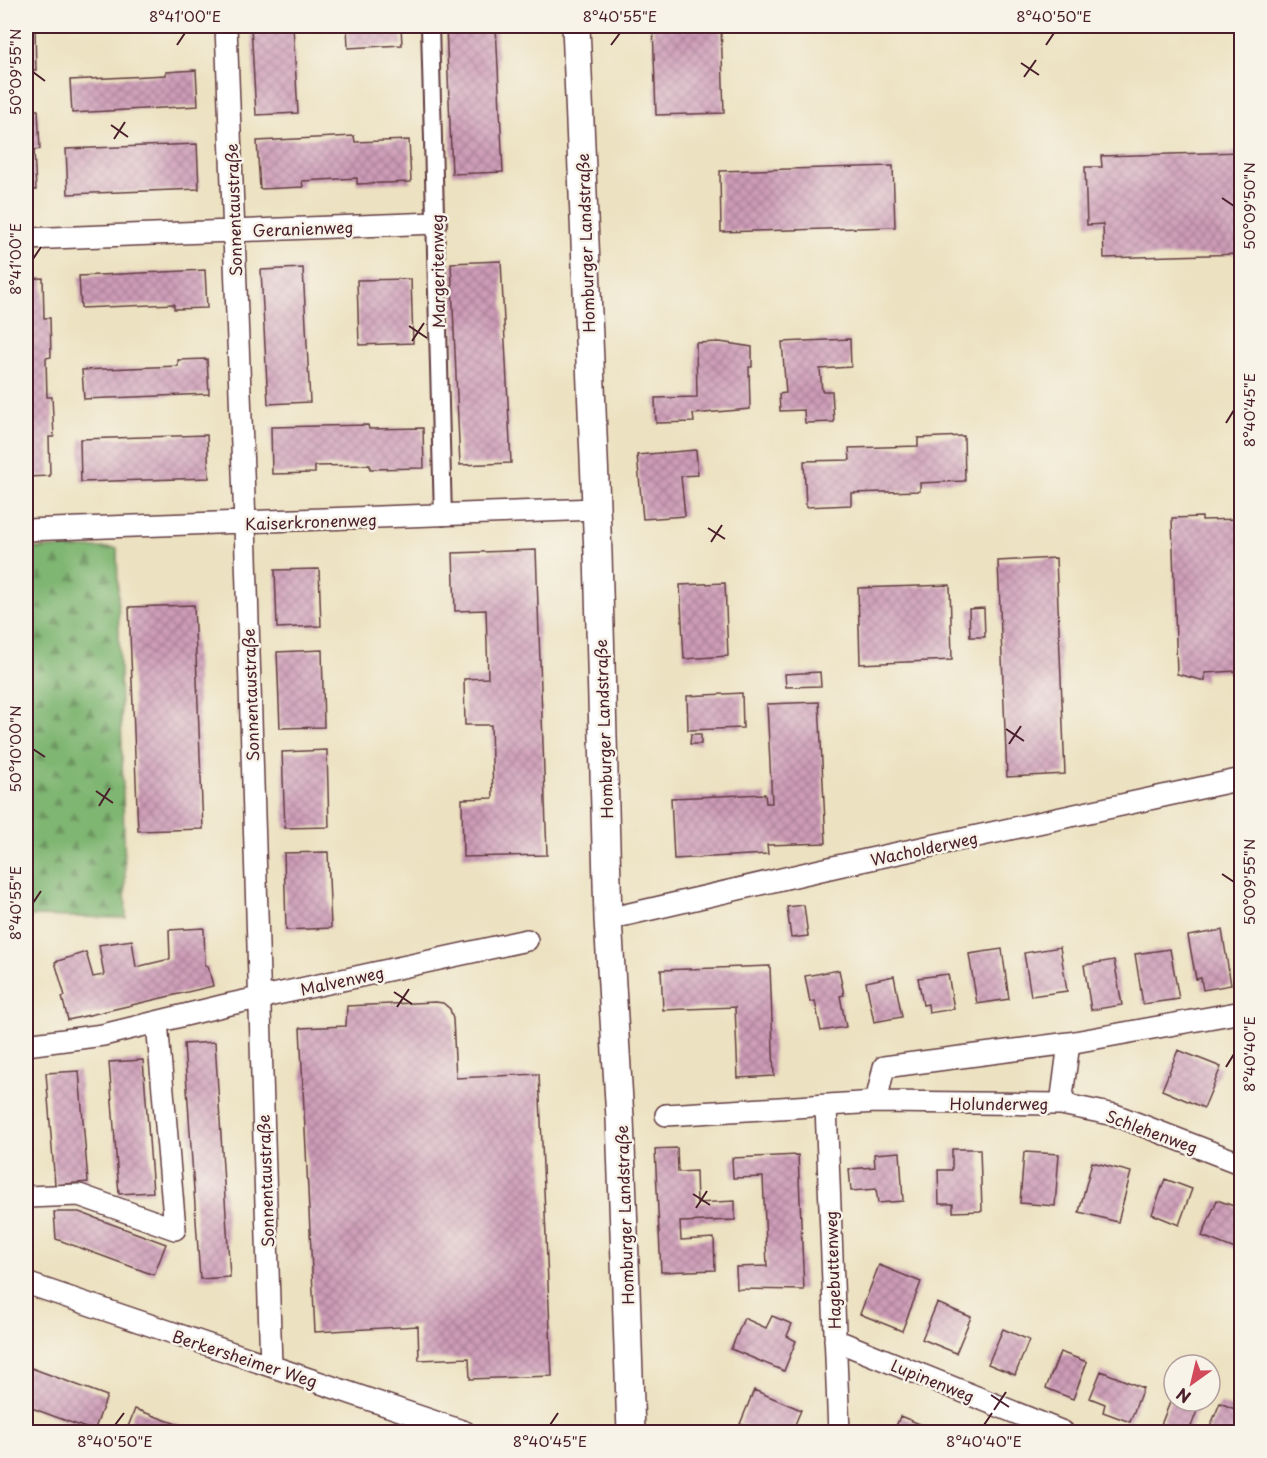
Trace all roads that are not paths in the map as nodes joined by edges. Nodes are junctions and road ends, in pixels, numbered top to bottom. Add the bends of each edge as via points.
1 (226, 26) edge
2 (430, 26) edge
3 (576, 26) edge
4 (436, 222) junction
5 (233, 230) junction
6 (26, 239) edge
7 (596, 509) junction
8 (443, 516) junction
9 (245, 524) junction
10 (26, 530) edge
11 (1242, 780) edge
12 (608, 919) junction
13 (527, 940) dead end
14 (259, 999) junction
15 (1242, 1012) edge
16 (157, 1022) junction
17 (1069, 1043) junction
18 (26, 1045) edge
19 (876, 1102) junction
20 (1060, 1104) junction
21 (826, 1107) junction
22 (666, 1115) dead end
23 (1242, 1164) edge
24 (26, 1197) edge
25 (26, 1283) edge
26 (835, 1341) junction
27 (271, 1365) junction
28 (465, 1432) edge
29 (631, 1432) edge
30 (839, 1432) edge
31 (1063, 1432) edge

1 - 5 street, Sonnentaustraße
2 - 4 street, Margeritenweg
3 - 7 street, Homburger Landstraße
4 - 5 street, Geranienweg
4 - 8 street, Margeritenweg
5 - 6 street, Geranienweg
5 - 9 street, Sonnentaustraße
7 - 8 street, Kaiserkronenweg
7 - 12 street, Homburger Landstraße
8 - 9 street, Kaiserkronenweg
9 - 10 street, Kaiserkronenweg
9 - 14 street, Sonnentaustraße
11 - 12 street, Wacholderweg
12 - 29 street, Homburger Landstraße via 620,1118
13 - 14 street, Malvenweg
14 - 16 street, Malvenweg
14 - 27 street, Sonnentaustraße
15 - 17 street
16 - 18 street, Malvenweg via 103,1035
16 - 24 street via 176,1229 79,1195
17 - 19 street via 884,1067
17 - 20 street, Holunderweg
19 - 20 street, Holunderweg
19 - 21 street, Holunderweg
20 - 23 street, Schlehenweg via 1116,1115
21 - 22 street, Holunderweg
21 - 26 street, Hagebuttenweg
25 - 27 street, Berkersheimer Weg
26 - 30 street, Hagebuttenweg
26 - 31 street, Lupinenweg
27 - 28 street, Berkersheimer Weg

